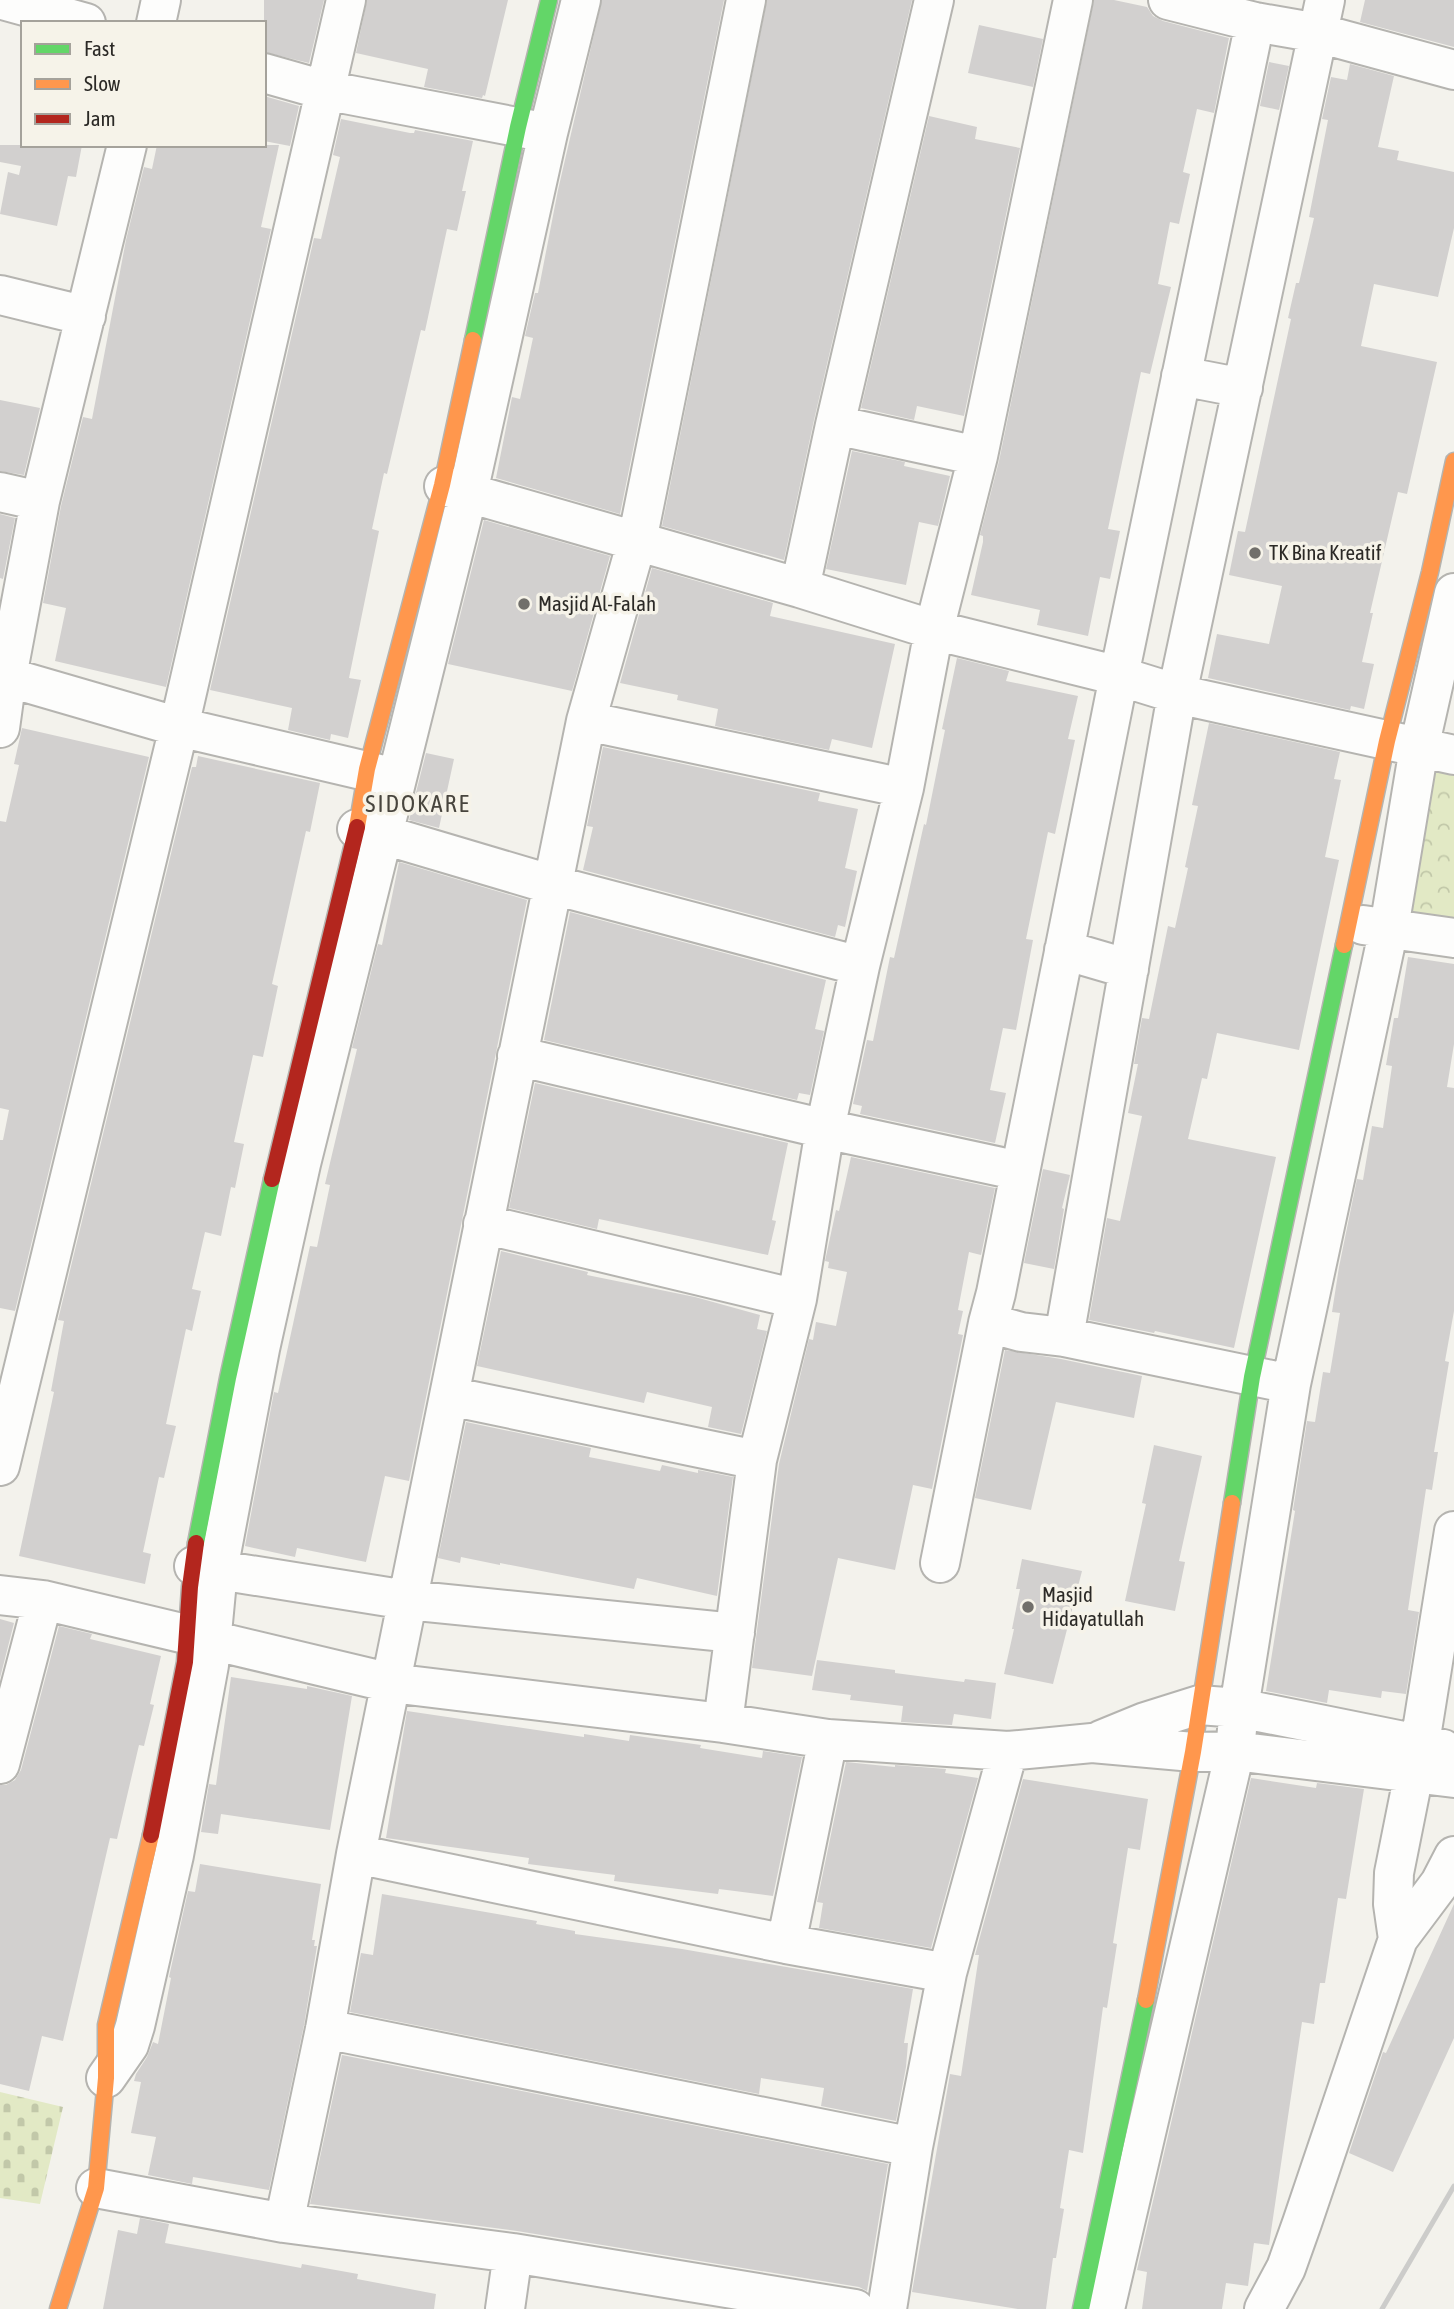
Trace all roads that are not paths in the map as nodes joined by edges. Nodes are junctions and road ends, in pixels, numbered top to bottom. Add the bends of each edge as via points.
1 (3, 0) edge
2 (161, 0) edge
3 (346, 0) edge
4 (549, 0) edge
5 (581, 0) edge
6 (746, 0) edge
7 (934, 0) edge
8 (1073, 0) edge
9 (1168, 0) edge
10 (1321, 16) edge
11 (79, 21) edge
12 (156, 21) edge
13 (1255, 22) junction
14 (1454, 70) edge
15 (266, 74) edge
16 (324, 90) junction
17 (533, 130) junction
18 (127, 147) edge
19 (0, 295) edge
20 (86, 316) junction
21 (1181, 376) junction
22 (1243, 388) junction
23 (835, 425) junction
24 (978, 456) junction
25 (1454, 461) edge
26 (455, 489) junction
27 (0, 492) edge
28 (40, 501) junction
29 (636, 541) junction
30 (800, 588) junction
31 (1454, 593) edge
32 (934, 630) junction
33 (4, 676) edge
34 (1119, 676) junction
35 (1177, 694) junction
36 (586, 721) junction
37 (179, 727) junction
38 (0, 728) edge
39 (1420, 748) edge
40 (382, 773) junction
41 (904, 789) junction
42 (369, 832) junction
43 (552, 885) junction
44 (1349, 923) junction
45 (1389, 928) junction
46 (1454, 938) edge
47 (1064, 950) junction
48 (860, 967) junction
49 (1129, 969) junction
50 (517, 1056) junction
51 (825, 1129) junction
52 (1020, 1171) junction
53 (483, 1224) junction
54 (797, 1299) junction
55 (988, 1323) junction
56 (1064, 1338) junction
57 (1252, 1377) junction
58 (1292, 1384) junction
59 (449, 1396) junction
60 (757, 1460) junction
61 (0, 1466) edge
62 (1454, 1531) edge
63 (940, 1563) dead end
64 (205, 1568) junction
65 (0, 1595) edge
66 (43, 1600) junction
67 (407, 1600) junction
68 (734, 1633) junction
69 (200, 1638) junction
70 (391, 1684) junction
71 (1199, 1705) junction
72 (1239, 1708) junction
73 (723, 1723) junction
74 (828, 1739) junction
75 (1092, 1743) junction
76 (1008, 1751) junction
77 (1235, 1751) junction
78 (1193, 1752) junction
79 (1429, 1756) edge
80 (0, 1764) edge
81 (1454, 1778) edge
82 (356, 1854) junction
83 (1454, 1856) edge
84 (1398, 1939) junction
85 (786, 1944) junction
86 (947, 1973) junction
87 (325, 2029) junction
88 (106, 2078) joint
89 (1145, 2079) junction
90 (913, 2147) junction
91 (96, 2188) junction
92 (284, 2223) junction
93 (513, 2253) junction
94 (58, 2309) edge
95 (505, 2309) edge
96 (855, 2309) edge
97 (887, 2309) edge
98 (1081, 2309) edge
99 (1105, 2309) edge
100 (1264, 2309) edge

1 - 11 street
2 - 12 street
3 - 16 street
4 - 17 street
5 - 17 street
6 - 29 street
7 - 23 street
8 - 24 street
9 - 13 street
10 - 13 street
10 - 14 street
10 - 22 street
13 - 21 street
15 - 16 street
16 - 17 street
16 - 37 street
17 - 26 street
18 - 20 street
19 - 20 street
20 - 28 street
21 - 22 street
21 - 34 street
22 - 35 street
23 - 24 street
23 - 30 street
24 - 32 street
25 - 39 street via 1430,572
26 - 29 street
26 - 40 street
27 - 28 street
28 - 33 street
29 - 30 street
29 - 36 street
30 - 32 street
31 - 39 street
32 - 34 street
32 - 41 street
33 - 37 street
33 - 38 street
34 - 35 street
34 - 47 street
35 - 39 street
35 - 49 street
36 - 41 street
36 - 43 street
37 - 40 street
37 - 61 street
39 - 44 street
39 - 45 street
40 - 42 street
41 - 48 street
42 - 43 street
42 - 64 street via 283,1193 260,1349
43 - 48 street
43 - 50 street
44 - 45 street
44 - 57 street
45 - 46 street
45 - 58 street
47 - 49 street
47 - 52 street
48 - 51 street
49 - 56 street
50 - 51 street
50 - 53 street
51 - 52 street
51 - 54 street
52 - 55 street
53 - 54 street
53 - 59 street
54 - 60 street
55 - 56 street
55 - 63 street
56 - 57 street
57 - 58 street
57 - 71 street
58 - 72 street
59 - 60 street
59 - 67 street
60 - 68 street
62 - 79 street
64 - 67 street
64 - 69 street
65 - 66 street
66 - 69 street
66 - 80 street
67 - 68 street
67 - 70 street
68 - 73 street
69 - 70 street
69 - 88 street via 209,1665 161,1853 135,2026 129,2045
70 - 73 street
70 - 82 street
71 - 72 street
71 - 75 street
71 - 78 street
72 - 77 street
72 - 79 street
73 - 74 street
74 - 76 street
74 - 85 street
75 - 76 street
75 - 78 street
76 - 86 street
77 - 78 street
77 - 79 street
77 - 89 street
78 - 89 street
79 - 81 street
79 - 84 street via 1394,1873
82 - 85 street
82 - 87 street
83 - 84 street
84 - 100 street via 1286,2268
85 - 86 street
86 - 90 street
87 - 90 street
87 - 92 street
88 - 91 street
89 - 98 street
89 - 99 street
90 - 97 street
91 - 92 street
91 - 94 street
92 - 93 street
93 - 95 street
93 - 96 street

